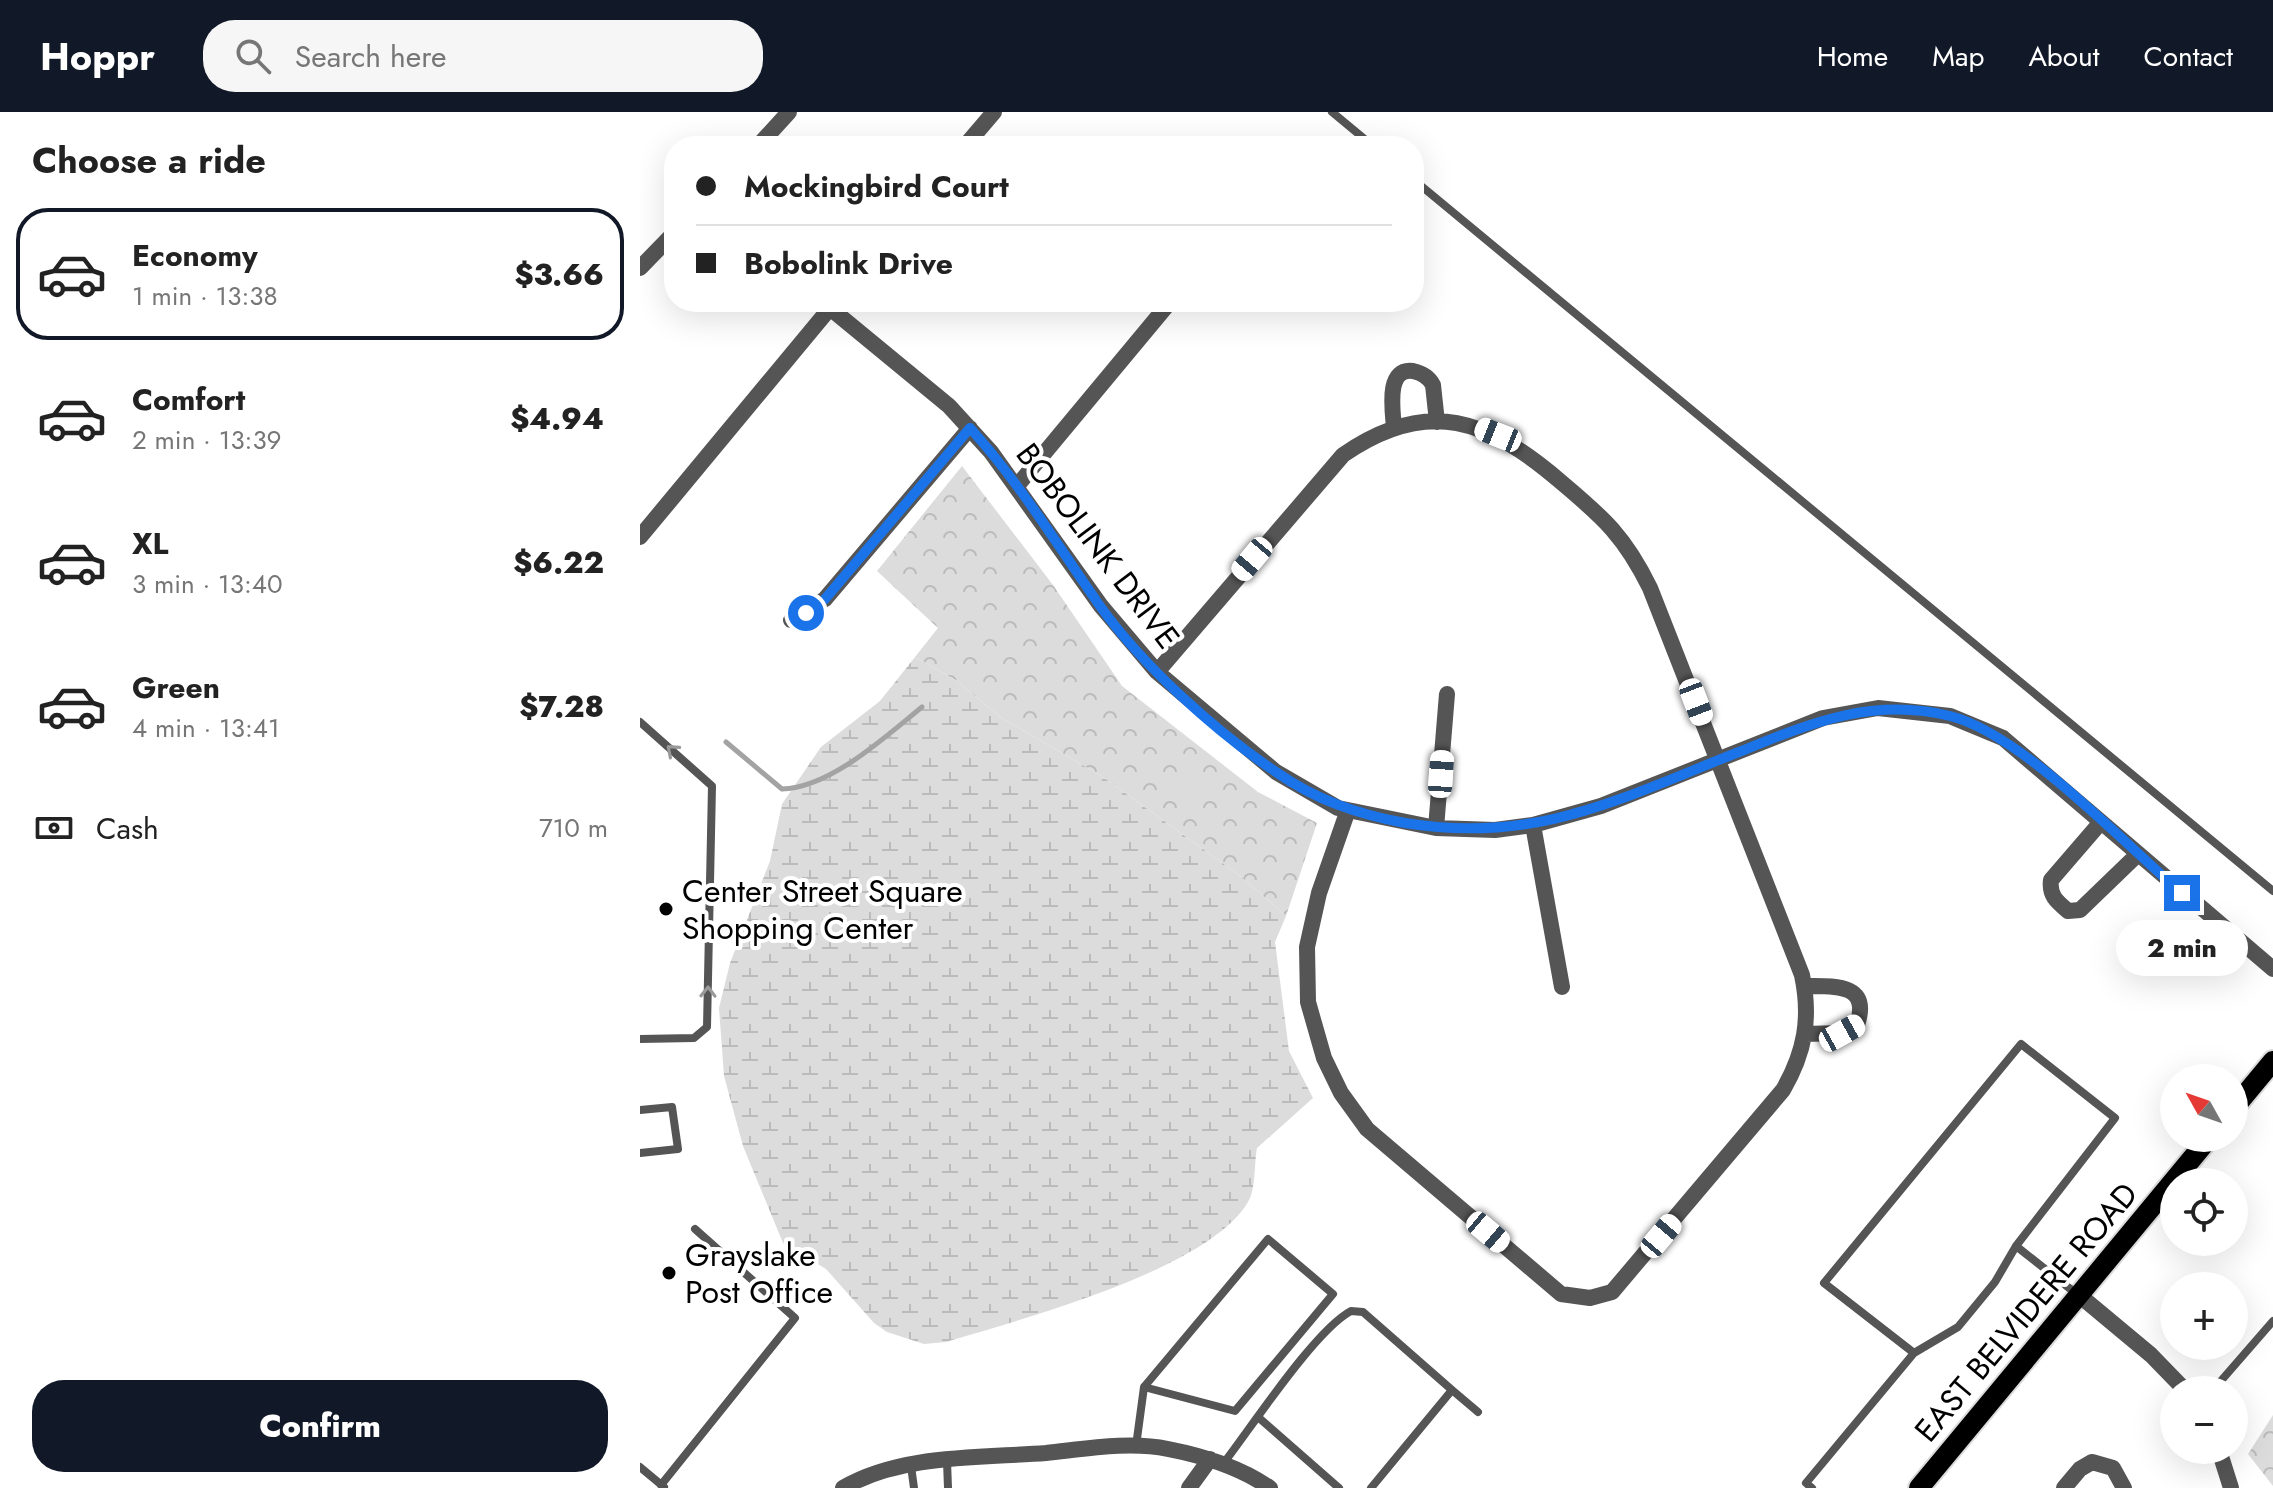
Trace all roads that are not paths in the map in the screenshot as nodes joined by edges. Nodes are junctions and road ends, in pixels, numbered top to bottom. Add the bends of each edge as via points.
1 (789, 112) edge
2 (994, 112) edge
3 (1332, 112) edge
4 (767, 136) edge
5 (974, 136) edge
6 (1361, 136) edge
7 (1424, 188) edge
8 (664, 243) edge
9 (640, 268) edge
10 (827, 312) edge
11 (841, 312) edge
12 (1162, 312) edge
13 (1437, 422) junction
14 (970, 428) junction
15 (1394, 428) junction
16 (1017, 486) junction
17 (640, 537) edge
18 (791, 620) dead end
19 (1157, 672) junction
20 (1447, 694) dead end
21 (640, 722) edge
22 (1718, 760) junction
23 (1348, 810) junction
24 (2101, 822) junction
25 (1533, 825) junction
26 (1436, 828) junction
27 (2137, 855) junction
28 (2273, 891) edge
29 (2273, 969) edge
30 (1805, 986) junction
31 (1562, 987) dead end
32 (1805, 1034) junction
33 (640, 1039) edge
34 (2273, 1061) edge
35 (2248, 1091) edge
36 (640, 1110) edge
37 (2197, 1152) edge
38 (640, 1153) edge
39 (695, 1229) dead end
40 (2016, 1246) junction
41 (2079, 1295) junction
42 (2273, 1321) edge
43 (1914, 1353) junction
44 (2171, 1376) edge
45 (2225, 1376) edge
46 (1144, 1387) junction
47 (1452, 1390) junction
48 (1478, 1412) dead end
49 (1258, 1417) junction
50 (1136, 1447) junction
51 (947, 1461) junction
52 (1217, 1461) junction
53 (2223, 1464) edge
54 (911, 1466) junction
55 (640, 1467) edge
56 (663, 1486) edge
57 (843, 1488) edge
58 (914, 1488) edge
59 (948, 1488) edge
60 (1189, 1488) edge
61 (1270, 1488) edge
62 (1339, 1488) edge
63 (1371, 1488) edge
64 (1812, 1488) edge
65 (1919, 1488) edge
66 (2064, 1488) edge
67 (2124, 1488) edge
68 (2231, 1488) edge

1 - 4 street
2 - 5 street
3 - 6 lane
7 - 28 lane
8 - 9 street
10 - 17 street
11 - 14 street, BOBOLINK DRIVE
12 - 16 street
13 - 15 street
13 - 15 street via 1433,385 1407,370 1393,386
13 - 22 street via 1480,427 1522,448 1617,531 1650,588
14 - 16 street, BOBOLINK DRIVE
14 - 18 street via 825,599
15 - 19 street via 1362,442 1329,469
16 - 19 street, BOBOLINK DRIVE via 1101,606
19 - 23 street, BOBOLINK DRIVE via 1276,772
20 - 26 street
33 -> 21 lane via 694,1038 707,1027 712,786
22 - 24 street, BOBOLINK DRIVE via 1823,718 1904,708 1950,716 2003,738
22 - 25 street, BOBOLINK DRIVE via 1601,806
22 - 30 street
23 - 26 street, BOBOLINK DRIVE
23 - 32 street via 1307,947 1308,1002 1324,1058 1367,1129 1561,1294 1590,1298 1621,1285 1783,1090
24 - 27 street, BOBOLINK DRIVE
24 - 27 street via 2051,880 2056,901 2068,911 2080,910
25 - 26 street, BOBOLINK DRIVE
25 - 31 street
27 - 29 street, BOBOLINK DRIVE
30 - 32 street
30 - 32 street via 1842,986 1857,996 1862,1009 1857,1025 1842,1033
34 - 35 main road
36 - 38 lane via 672,1107 678,1149
37 - 41 main road, EAST BELVIDERE ROAD
39 - 56 lane via 795,1318
40 - 41 lane
40 - 43 lane via 1958,1327
40 - 43 lane via 2115,1118 2021,1044 1824,1283
41 - 44 street
41 - 65 main road, EAST BELVIDERE ROAD
42 - 45 lane
43 - 64 lane via 1806,1483
46 - 46 lane via 1268,1239 1333,1294 1235,1411
46 - 50 lane
47 - 48 lane
47 - 49 lane via 1379,1323 1351,1311
47 - 63 lane
49 - 52 lane
49 - 62 lane
50 - 51 street
50 - 52 street
51 - 54 street
51 - 59 lane
52 - 60 street
52 - 61 street
53 - 68 street
54 - 57 street
54 - 58 lane
55 - 56 lane
66 - 67 street via 2092,1462 2113,1468

